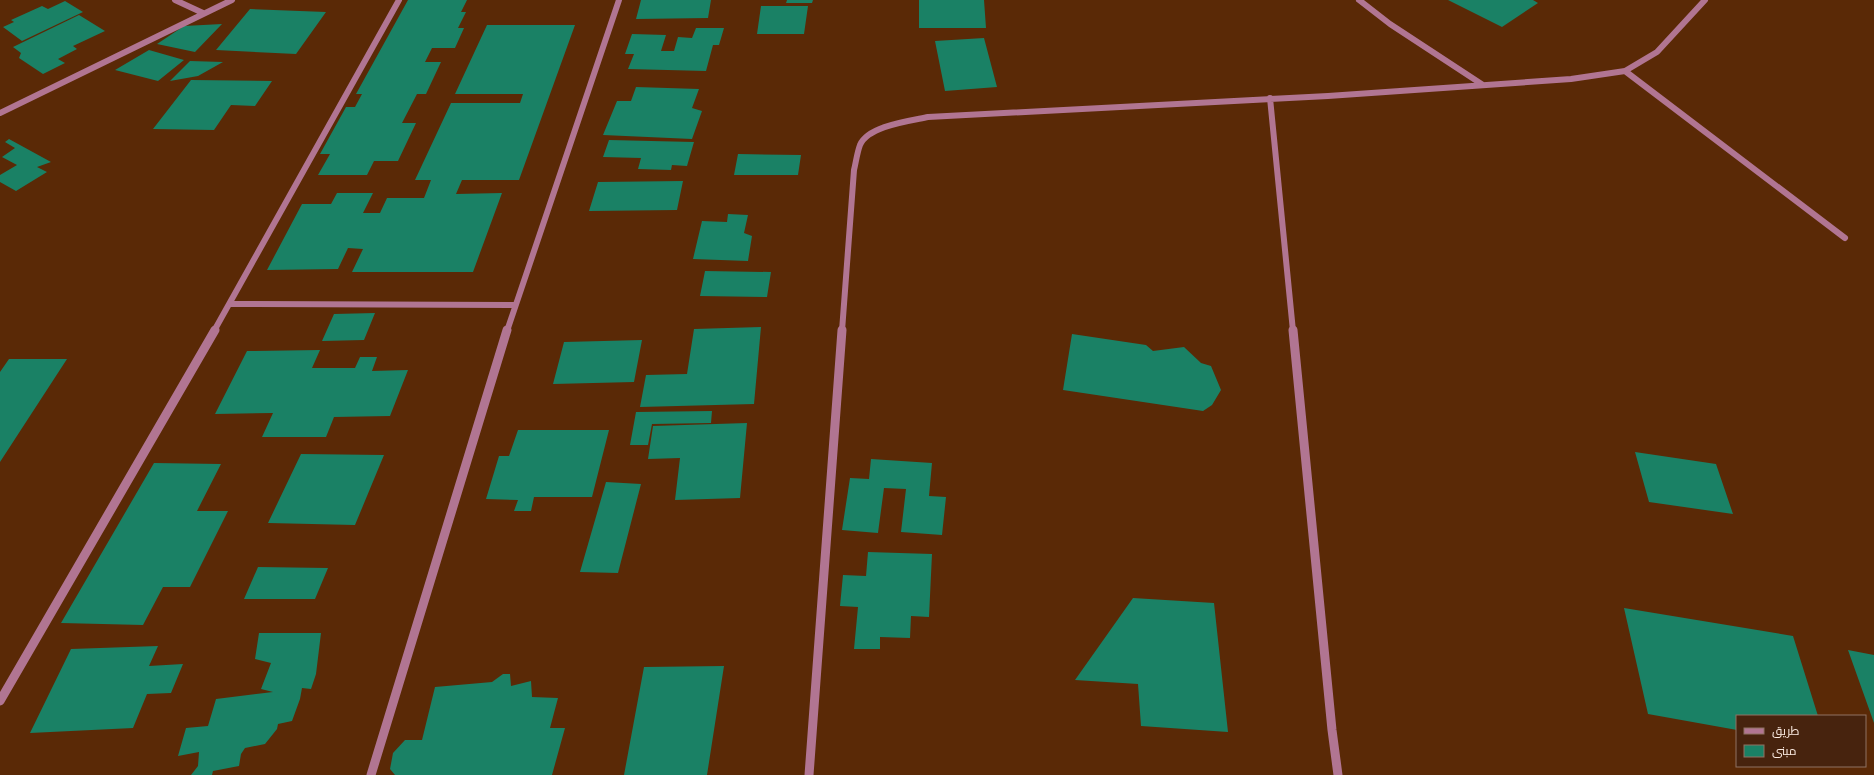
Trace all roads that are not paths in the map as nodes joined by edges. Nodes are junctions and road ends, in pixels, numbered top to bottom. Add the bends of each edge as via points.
1 (176, 0) edge
2 (232, 0) edge
3 (399, 0) edge
4 (619, 0) edge
5 (1359, 0) edge
6 (1705, 0) edge
7 (202, 13) junction
8 (1625, 71) junction
9 (1483, 86) junction
10 (1270, 98) junction
11 (0, 113) edge
12 (1845, 238) dead end
13 (230, 304) junction
14 (515, 305) junction
15 (0, 701) edge
16 (371, 775) edge
17 (809, 775) edge
18 (1338, 775) edge

1 - 7 street
2 - 7 street
3 - 13 street
4 - 14 street
5 - 9 street via 1390,24
6 - 8 street via 1657,52
7 - 11 street
8 - 9 street via 1571,79
8 - 12 street
9 - 10 street
10 - 17 street via 928,117 872,132 860,144 854,170
10 - 18 street
13 - 14 street
13 - 15 street
14 - 16 street

